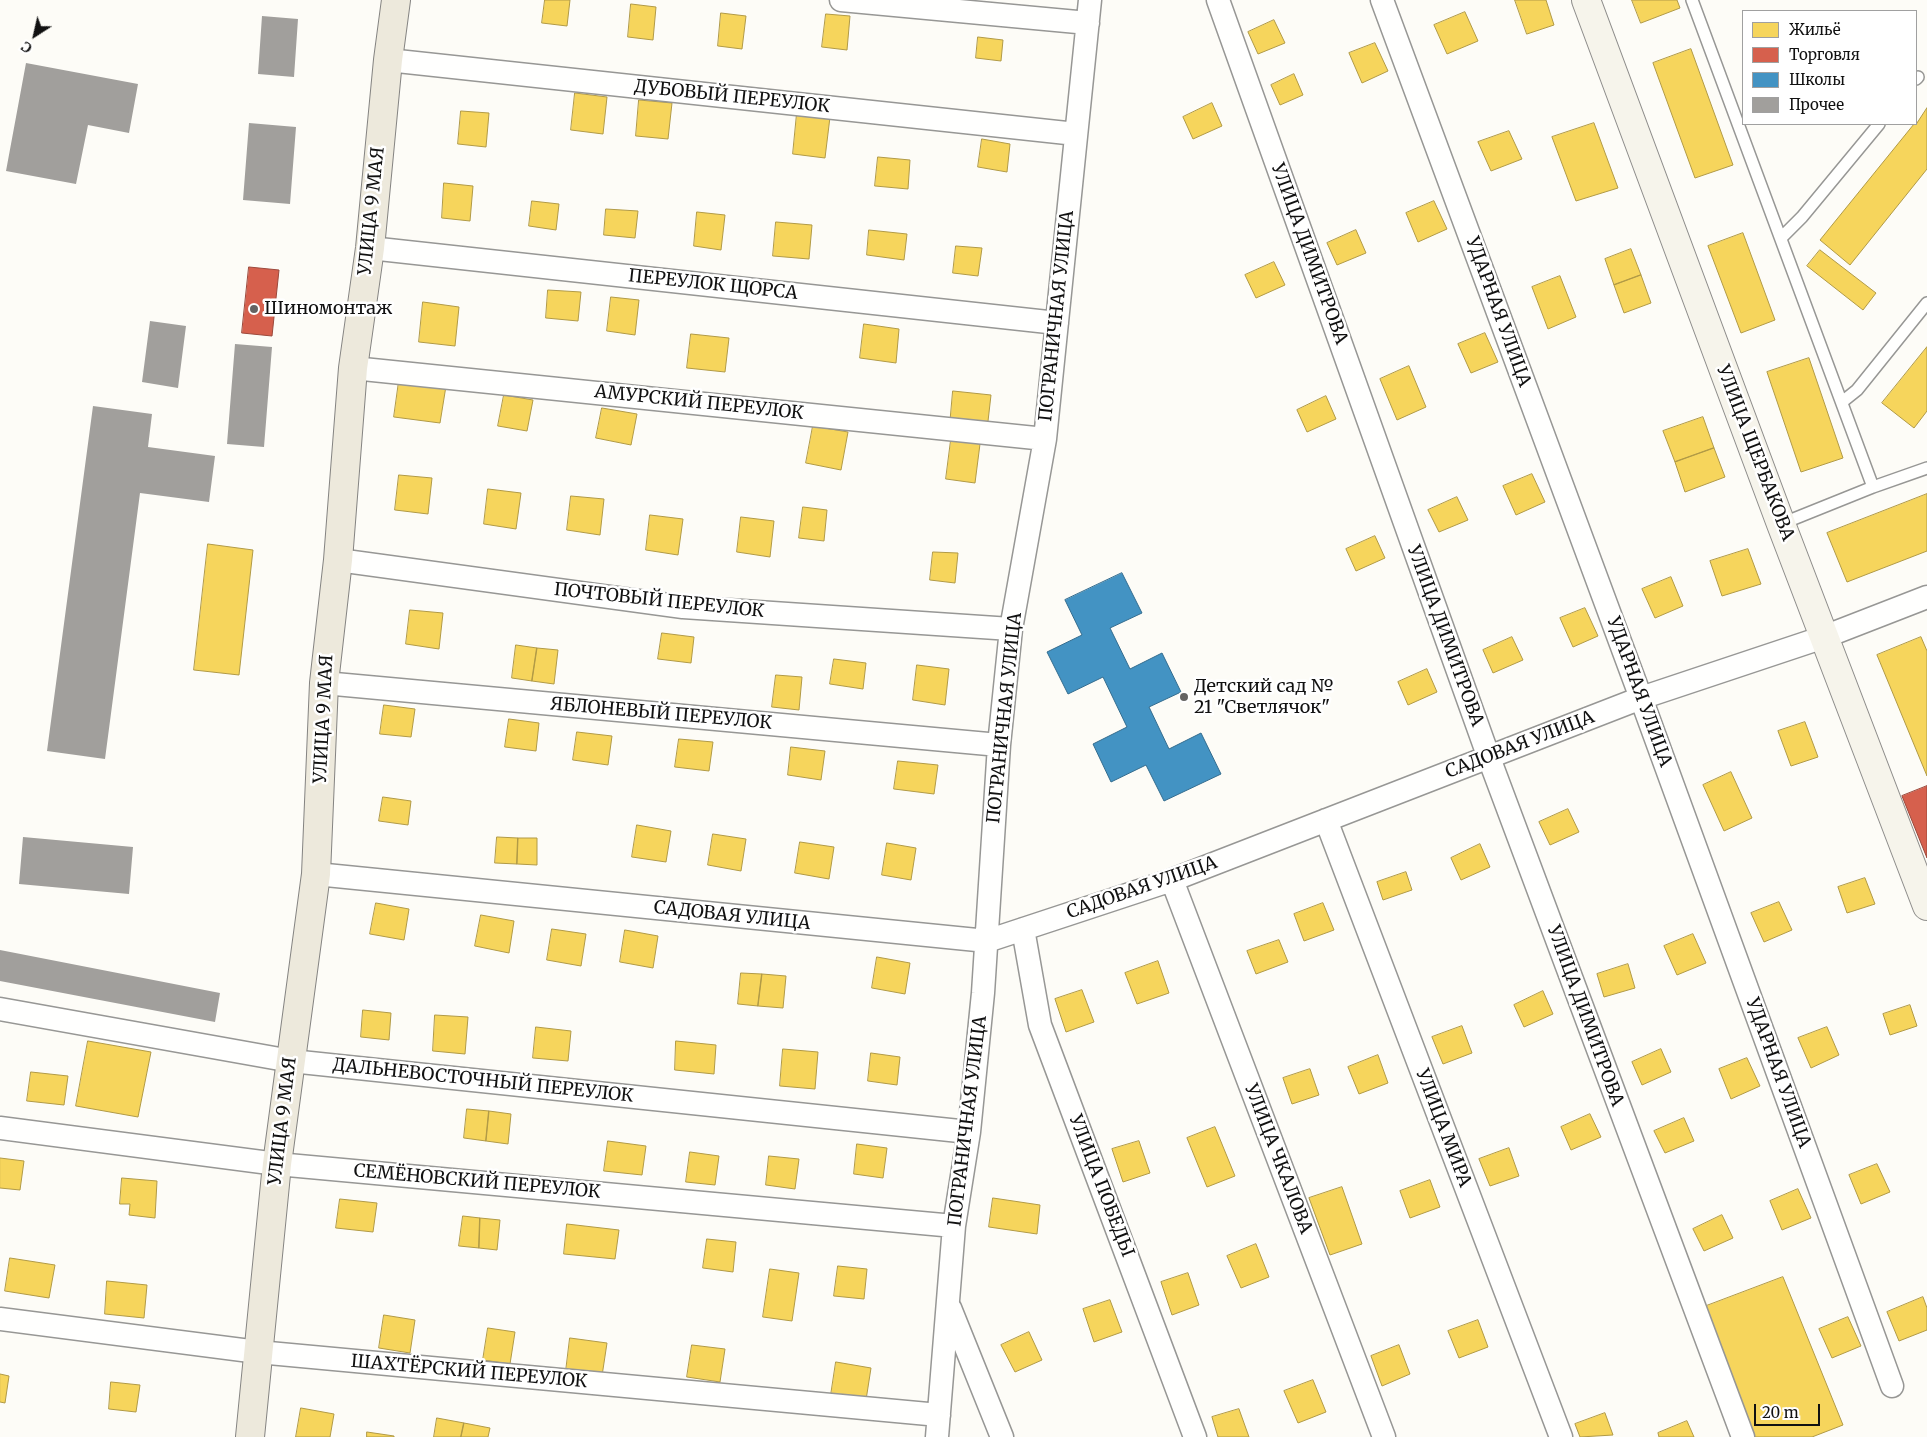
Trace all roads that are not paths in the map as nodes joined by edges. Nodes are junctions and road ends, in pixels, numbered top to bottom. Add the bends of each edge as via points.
1 (396, 0) edge
2 (841, 0) edge
3 (1090, 0) edge
4 (1218, 0) edge
5 (1382, 0) edge
6 (1586, 0) edge
7 (1692, 0) edge
8 (1088, 24) junction
9 (388, 60) junction
10 (1878, 125) edge
11 (1076, 134) junction
12 (1781, 238) junction
13 (370, 248) junction
14 (1927, 303) edge
15 (1057, 323) junction
16 (353, 368) junction
17 (1842, 402) junction
18 (1045, 439) junction
19 (1927, 468) edge
20 (1874, 487) junction
21 (1781, 524) junction
22 (338, 560) junction
23 (1927, 597) edge
24 (1011, 629) junction
25 (1824, 637) junction
26 (324, 683) junction
27 (1641, 698) junction
28 (999, 745) junction
29 (1489, 758) junction
30 (1326, 820) junction
31 (316, 874) junction
32 (1172, 880) junction
33 (1927, 906) edge
34 (1023, 929) junction
35 (987, 942) junction
36 (0, 1009) edge
37 (291, 1061) junction
38 (0, 1128) edge
39 (969, 1132) junction
40 (277, 1164) junction
41 (954, 1226) junction
42 (948, 1302) junction
43 (0, 1319) edge
44 (258, 1352) junction
45 (1892, 1386) dead end
46 (939, 1414) junction
47 (250, 1437) edge
48 (937, 1437) edge
49 (1002, 1437) edge
50 (1195, 1437) edge
51 (1384, 1437) edge
52 (1560, 1437) edge
53 (1743, 1437) edge

1 - 9 main road, УЛИЦА 9 МАЯ
2 - 8 street
3 - 8 street, ПОГРАНИЧНАЯ УЛИЦА
4 - 29 street, УЛИЦА ДИМИТРОВА
5 - 27 street, УДАРНАЯ УЛИЦА
6 - 21 main road, УЛИЦА ЩЕРБАКОВА
7 - 12 lane
8 - 11 street, ПОГРАНИЧНАЯ УЛИЦА
9 - 11 street, ДУБОВЫЙ ПЕРЕУЛОК
9 - 13 main road, УЛИЦА 9 МАЯ
10 - 12 lane
11 - 15 street, ПОГРАНИЧНАЯ УЛИЦА
12 - 17 lane
13 - 15 street, ПЕРЕУЛОК ЩОРСА
13 - 16 main road, УЛИЦА 9 МАЯ
14 - 17 lane via 1856,390
15 - 18 street, ПОГРАНИЧНАЯ УЛИЦА
16 - 18 street, АМУРСКИЙ ПЕРЕУЛОК
16 - 22 main road, УЛИЦА 9 МАЯ
17 - 20 lane
18 - 24 street, ПОГРАНИЧНАЯ УЛИЦА
19 - 20 lane
20 - 21 lane
21 - 25 main road, УЛИЦА ЩЕРБАКОВА
22 - 24 street, ПОЧТОВЫЙ ПЕРЕУЛОК via 683,607
22 - 26 main road, УЛИЦА 9 МАЯ
23 - 25 street, САДОВАЯ УЛИЦА
24 - 28 street, ПОГРАНИЧНАЯ УЛИЦА
25 - 27 street, САДОВАЯ УЛИЦА
25 - 33 main road, УЛИЦА ЩЕРБАКОВА
26 - 28 street, ЯБЛОНЕВЫЙ ПЕРЕУЛОК
26 - 31 main road, УЛИЦА 9 МАЯ
27 - 29 street, САДОВАЯ УЛИЦА
27 - 45 street, УДАРНАЯ УЛИЦА
28 - 35 street, ПОГРАНИЧНАЯ УЛИЦА
29 - 30 street, САДОВАЯ УЛИЦА
29 - 53 street, УЛИЦА ДИМИТРОВА
30 - 32 street, САДОВАЯ УЛИЦА
30 - 52 street, УЛИЦА МИРА
31 - 35 street, САДОВАЯ УЛИЦА
31 - 37 main road, УЛИЦА 9 МАЯ
32 - 34 street, САДОВАЯ УЛИЦА
32 - 51 street, УЛИЦА ЧКАЛОВА
34 - 35 street, САДОВАЯ УЛИЦА
34 - 50 street, УЛИЦА ПОБЕДЫ via 1040,1025
35 - 39 street, ПОГРАНИЧНАЯ УЛИЦА
36 - 37 street, ДАЛЬНЕВОСТОЧНЫЙ ПЕРЕУЛОК
37 - 39 street, ДАЛЬНЕВОСТОЧНЫЙ ПЕРЕУЛОК
37 - 40 main road, УЛИЦА 9 МАЯ
38 - 40 street, СЕМЁНОВСКИЙ ПЕРЕУЛОК
39 - 41 street, ПОГРАНИЧНАЯ УЛИЦА
40 - 41 street, СЕМЁНОВСКИЙ ПЕРЕУЛОК
40 - 44 main road, УЛИЦА 9 МАЯ
41 - 42 street, ПОГРАНИЧНАЯ УЛИЦА
42 - 46 street, ПОГРАНИЧНАЯ УЛИЦА
42 - 49 street
43 - 44 street, ШАХТЁРСКИЙ ПЕРЕУЛОК
44 - 46 street, ШАХТЁРСКИЙ ПЕРЕУЛОК
44 - 47 main road, УЛИЦА 9 МАЯ
46 - 48 street, ПОГРАНИЧНАЯ УЛИЦА

